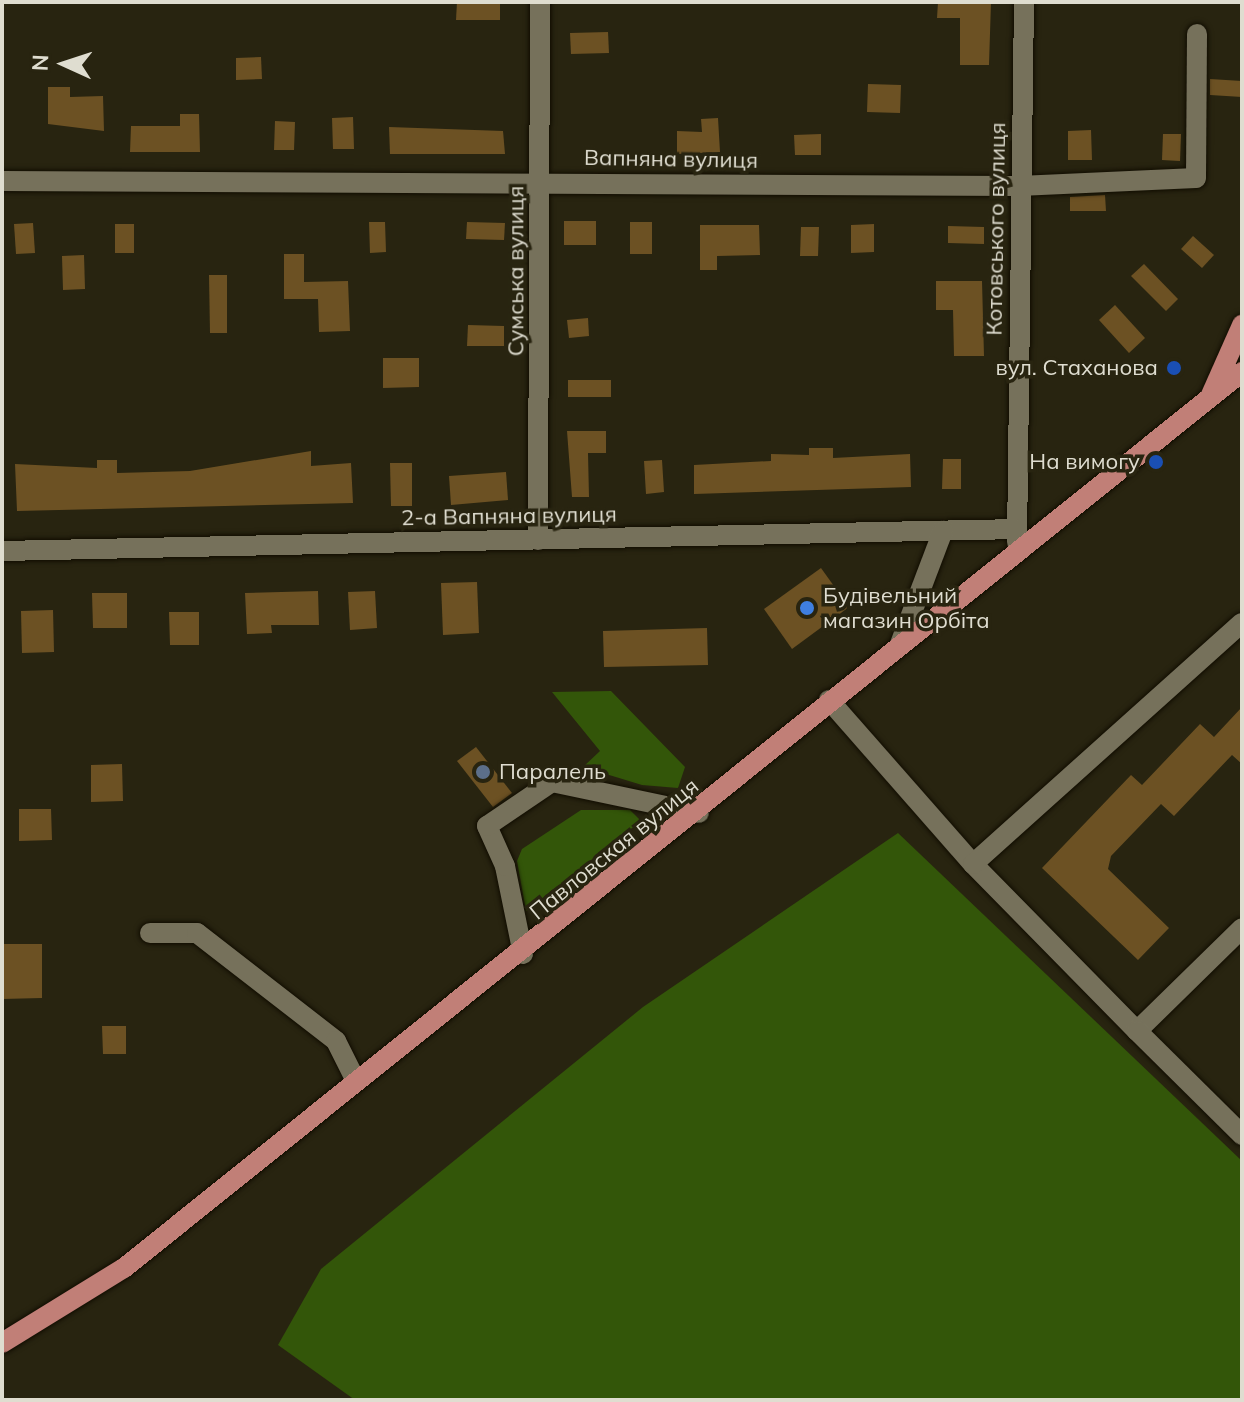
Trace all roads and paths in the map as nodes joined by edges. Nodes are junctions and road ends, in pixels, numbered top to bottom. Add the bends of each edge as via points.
1 (540, 2) edge
2 (1024, 2) edge
3 (1197, 34) dead end
4 (2, 181) edge
5 (540, 182) junction
6 (1019, 186) junction
7 (1242, 325) edge
8 (1242, 372) edge
9 (1242, 378) edge
10 (1210, 399) junction
11 (1017, 529) junction
12 (943, 531) junction
13 (538, 540) junction
14 (2, 551) edge
15 (1017, 552) junction
16 (1242, 623) edge
17 (900, 644) junction
18 (829, 700) junction
19 (699, 813) junction
20 (973, 864) junction
21 (1242, 928) edge
22 (150, 933) dead end
23 (523, 954) junction
24 (1137, 1031) junction
25 (356, 1081) junction
26 (1242, 1135) edge
27 (2, 1343) edge

1 - 5 street, Сумська вулиця
2 - 6 street, Котовського вулиця
3 - 6 street, Вапняна вулиця via 1196,178
4 - 5 street, Вапняна вулиця
5 - 6 street, Вапняна вулиця
5 - 13 street, Сумська вулиця
6 - 11 street, Котовського вулиця
7 - 10 main road
8 - 10 main road, Павловская вулиця
9 - 10 main road
10 - 15 main road, Павловская вулиця
11 - 12 street, 2-а Вапняна вулиця
11 - 15 street, Котовського вулиця
12 - 13 street, 2-а Вапняна вулиця
12 - 17 street
13 - 14 street, 2-а Вапняна вулиця
15 - 17 main road, Павловская вулиця
16 - 20 street
17 - 18 main road, Павловская вулиця
18 - 19 main road, Павловская вулиця
18 - 20 street
19 - 23 main road, Павловская вулиця
19 - 23 street via 552,782 487,826 505,866
20 - 24 street
21 - 24 street
22 - 25 street via 197,933 336,1041
23 - 25 main road, Павловская вулиця
24 - 26 street
25 - 27 main road, Павловская вулиця via 124,1268

